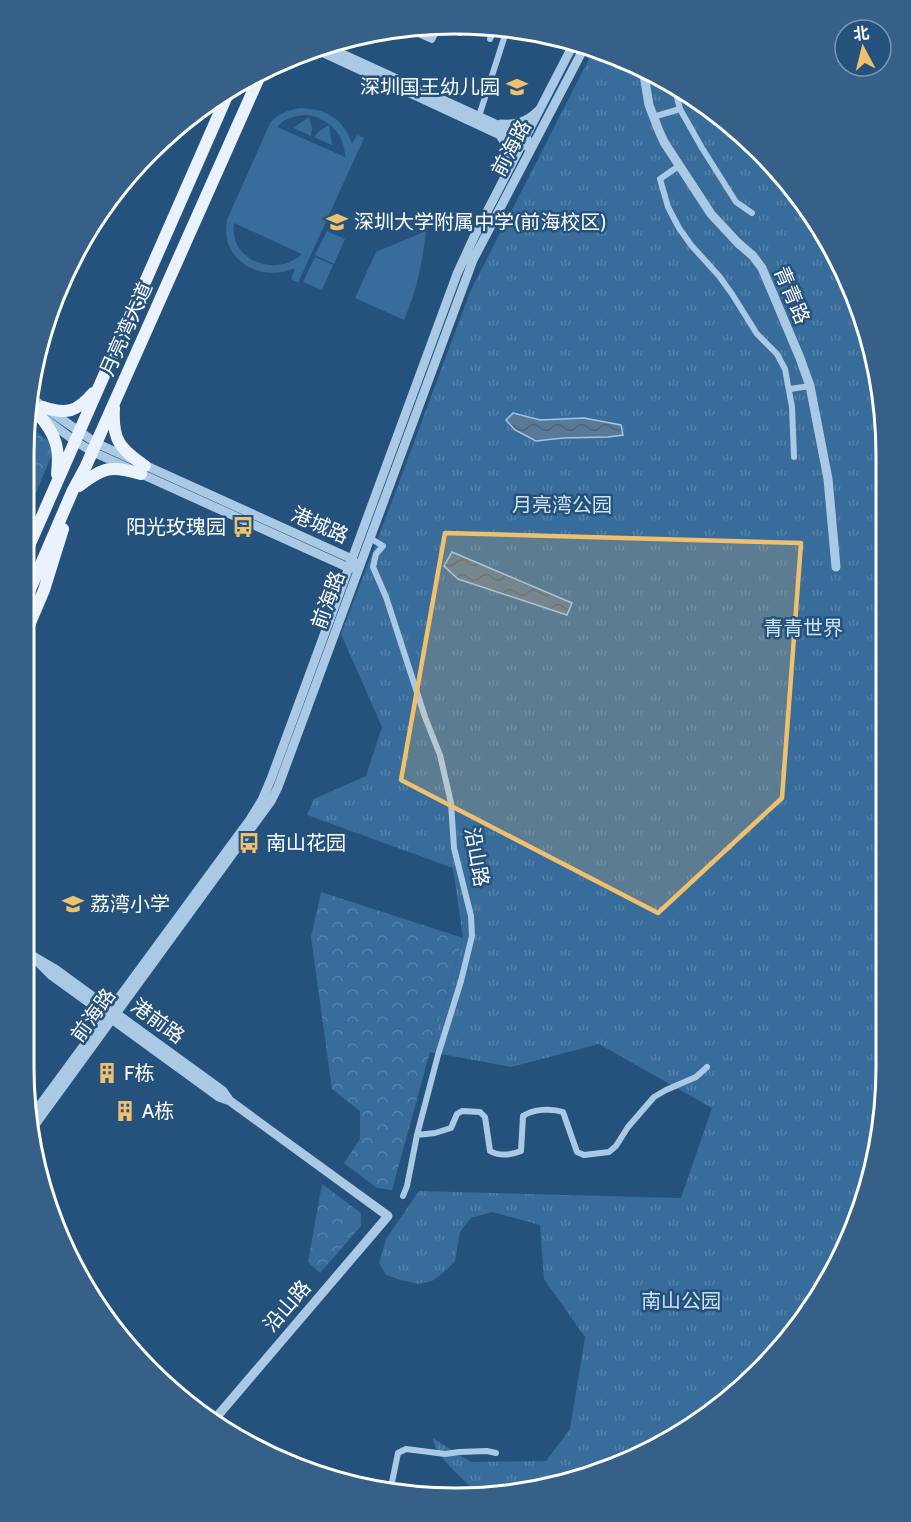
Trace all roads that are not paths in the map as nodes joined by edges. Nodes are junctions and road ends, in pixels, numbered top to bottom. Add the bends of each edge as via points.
1 (435, 35) edge
2 (422, 36) edge
3 (491, 36) edge
4 (504, 37) edge
5 (490, 39) dead end
6 (570, 51) edge
7 (338, 52) edge
8 (581, 54) edge
9 (326, 55) edge
10 (644, 79) edge
11 (256, 85) edge
12 (677, 98) edge
13 (223, 104) edge
14 (541, 107) junction
15 (680, 109) junction
16 (479, 116) junction
17 (653, 117) junction
18 (494, 123) junction
19 (500, 135) junction
20 (524, 141) junction
21 (533, 147) junction
22 (680, 165) junction
23 (507, 174) junction
24 (752, 213) dead end
25 (101, 383) junction
26 (810, 386) junction
27 (790, 390) junction
28 (118, 394) junction
29 (37, 410) edge
30 (77, 437) junction
31 (94, 448) junction
32 (794, 457) dead end
33 (143, 470) junction
34 (53, 491) junction
35 (71, 495) junction
36 (34, 534) edge
37 (370, 538) junction
38 (353, 565) junction
39 (836, 567) dead end
40 (34, 580) edge
41 (34, 614) edge
42 (34, 960) edge
43 (111, 1014) junction
44 (707, 1067) dead end
45 (37, 1110) edge
46 (38, 1120) edge
47 (417, 1135) junction
48 (403, 1196) dead end
49 (388, 1216) joint
50 (219, 1415) edge
51 (496, 1453) dead end
52 (392, 1482) edge

1 - 2 street via 432,40
3 - 5 street
4 - 16 street
6 - 14 street, 前海路
7 - 16 street
8 - 21 street, 前海路
9 - 19 street
10 - 17 street, 青青路
11 - 28 main road, 月亮湾大道
12 - 15 street
13 - 25 main road, 月亮湾大道
14 - 18 street via 516,124
14 - 20 street, 前海路
15 - 17 street
15 - 24 street via 736,201
16 - 18 street
17 - 22 street, 青青路
18 - 20 street
19 - 20 street
19 - 23 street via 508,147
20 - 21 street
20 - 23 street, 前海路
21 - 37 street, 前海路 via 470,269
22 - 26 street, 青青路 via 711,214 762,268
22 - 27 street via 660,179 673,218 726,285 757,334 777,354
23 - 38 street, 前海路 via 457,274
25 - 29 main road via 76,409
25 - 30 main road, 月亮湾大道
26 - 27 street
26 - 39 street, 青青路 via 828,479
27 - 32 street
28 - 31 main road, 月亮湾大道
28 - 33 main road via 114,409 117,441
29 - 30 street, 港城路
29 - 34 main road via 57,446
30 - 31 street, 港城路
30 - 34 main road, 月亮湾大道
31 - 33 street, 港城路
31 - 35 main road, 月亮湾大道
33 - 35 main road via 100,471
33 - 38 street, 港城路
34 - 36 main road, 月亮湾大道
35 - 40 main road, 月亮湾大道
35 - 41 main road
37 - 38 street, 前海路
37 - 47 street, 沿山路 via 383,546 373,567 440,755 451,803 454,848 471,916 470,950
38 - 43 street, 前海路 via 262,800
42 - 43 street, 港前路
43 - 45 street, 前海路
43 - 46 street, 前海路
43 - 49 street, 港前路 via 219,1097 230,1101
44 - 47 street via 696,1077 654,1097 609,1152 577,1152 563,1112 555,1110 523,1116 521,1151 513,1154 490,1151 485,1117 480,1112 462,1111 451,1128
47 - 48 street, 沿山路
49 - 50 street, 沿山路
51 - 52 street via 445,1454 406,1449 398,1453

